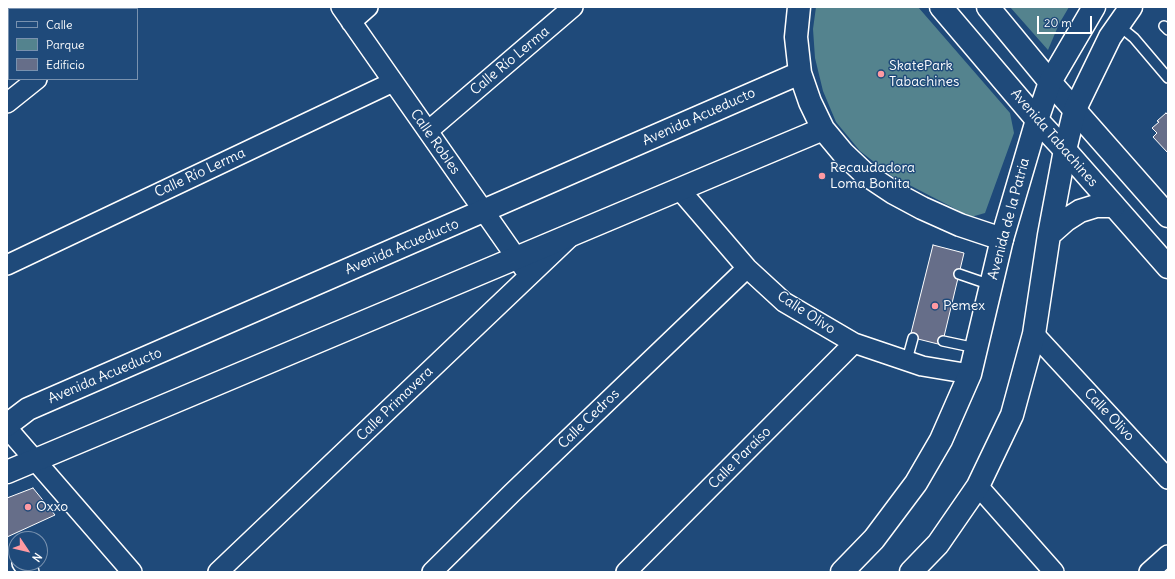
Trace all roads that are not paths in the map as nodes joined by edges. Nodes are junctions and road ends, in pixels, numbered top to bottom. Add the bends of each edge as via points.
1 (368, 7) edge
2 (573, 7) edge
3 (799, 7) edge
4 (941, 7) edge
5 (988, 7) edge
6 (1094, 7) edge
7 (1131, 7) edge
8 (346, 14) edge
9 (1118, 25) junction
10 (800, 73) junction
11 (1168, 78) edge
12 (36, 80) edge
13 (393, 82) junction
14 (1050, 82) junction
15 (7, 104) edge
16 (1075, 109) junction
17 (1037, 120) junction
18 (823, 129) junction
19 (428, 131) junction
20 (1065, 150) junction
21 (680, 190) junction
22 (1114, 206) junction
23 (484, 211) junction
24 (1168, 216) edge
25 (572, 235) junction
26 (1049, 235) junction
27 (1002, 239) junction
28 (517, 258) junction
29 (7, 265) edge
30 (747, 268) junction
31 (1168, 268) edge
32 (959, 274) dead end
33 (530, 276) junction
34 (991, 285) junction
35 (1034, 334) junction
36 (913, 338) dead end
37 (943, 341) dead end
38 (854, 343) junction
39 (976, 348) junction
40 (906, 360) junction
41 (970, 374) junction
42 (7, 425) edge
43 (7, 428) edge
44 (35, 460) junction
45 (7, 472) edge
46 (1168, 479) edge
47 (978, 486) junction
48 (1168, 555) edge
49 (132, 572) edge
50 (218, 572) edge
51 (432, 572) edge
52 (626, 572) edge
53 (842, 572) edge
54 (911, 572) edge
55 (1054, 572) edge
56 (1149, 572) edge

1 - 8 street
2 - 19 street, Calle Río Lerma
3 - 10 street via 796,38
4 - 17 street, Avenida Tabachines
5 - 14 street
6 - 14 street, Avenida de la Patria
7 - 9 street
8 - 13 street, Calle Robles
9 - 11 lane via 1134,38
9 - 16 street
10 - 18 street
10 - 23 street, Avenida Acueducto
12 - 15 street
13 - 19 street, Calle Robles
13 - 29 street, Calle Río Lerma
14 - 16 street
14 - 17 street, Avenida de la Patria
16 - 20 street
16 - 24 street
17 - 20 street, Avenida Tabachines
17 - 27 street, Avenida de la Patria
18 - 21 street
18 - 27 street via 864,173 894,192 960,225
19 - 23 street, Calle Robles
20 - 22 street, Avenida Tabachines
20 - 26 street
21 - 25 street
21 - 30 street, Calle Olivo
22 - 26 street via 1096,206 1080,211
22 - 31 street, Avenida Tabachines
23 - 28 street, Calle Robles
23 - 42 street, Avenida Acueducto via 28,409
25 - 28 street
25 - 33 street, Calle Primavera
26 - 35 street
27 - 34 street, Avenida de la Patria
28 - 33 street, Calle Robles
28 - 44 street
30 - 38 street, Calle Olivo via 784,302
30 - 51 street, Calle Cedros via 512,492
32 - 34 lane
33 - 50 street, Calle Primavera
34 - 39 street, Avenida de la Patria
35 - 46 street, Calle Olivo
35 - 47 street via 1012,415
36 - 40 lane
37 - 39 lane
38 - 40 street, Calle Olivo
38 - 52 street, Calle Paraíso
39 - 41 street, Avenida de la Patria
40 - 41 street, Calle Olivo via 922,366
41 - 53 street, Avenida de la Patria via 941,440 916,483 874,539
43 - 44 street
44 - 45 street
44 - 49 street
47 - 54 street via 938,544
47 - 55 street
48 - 56 street

